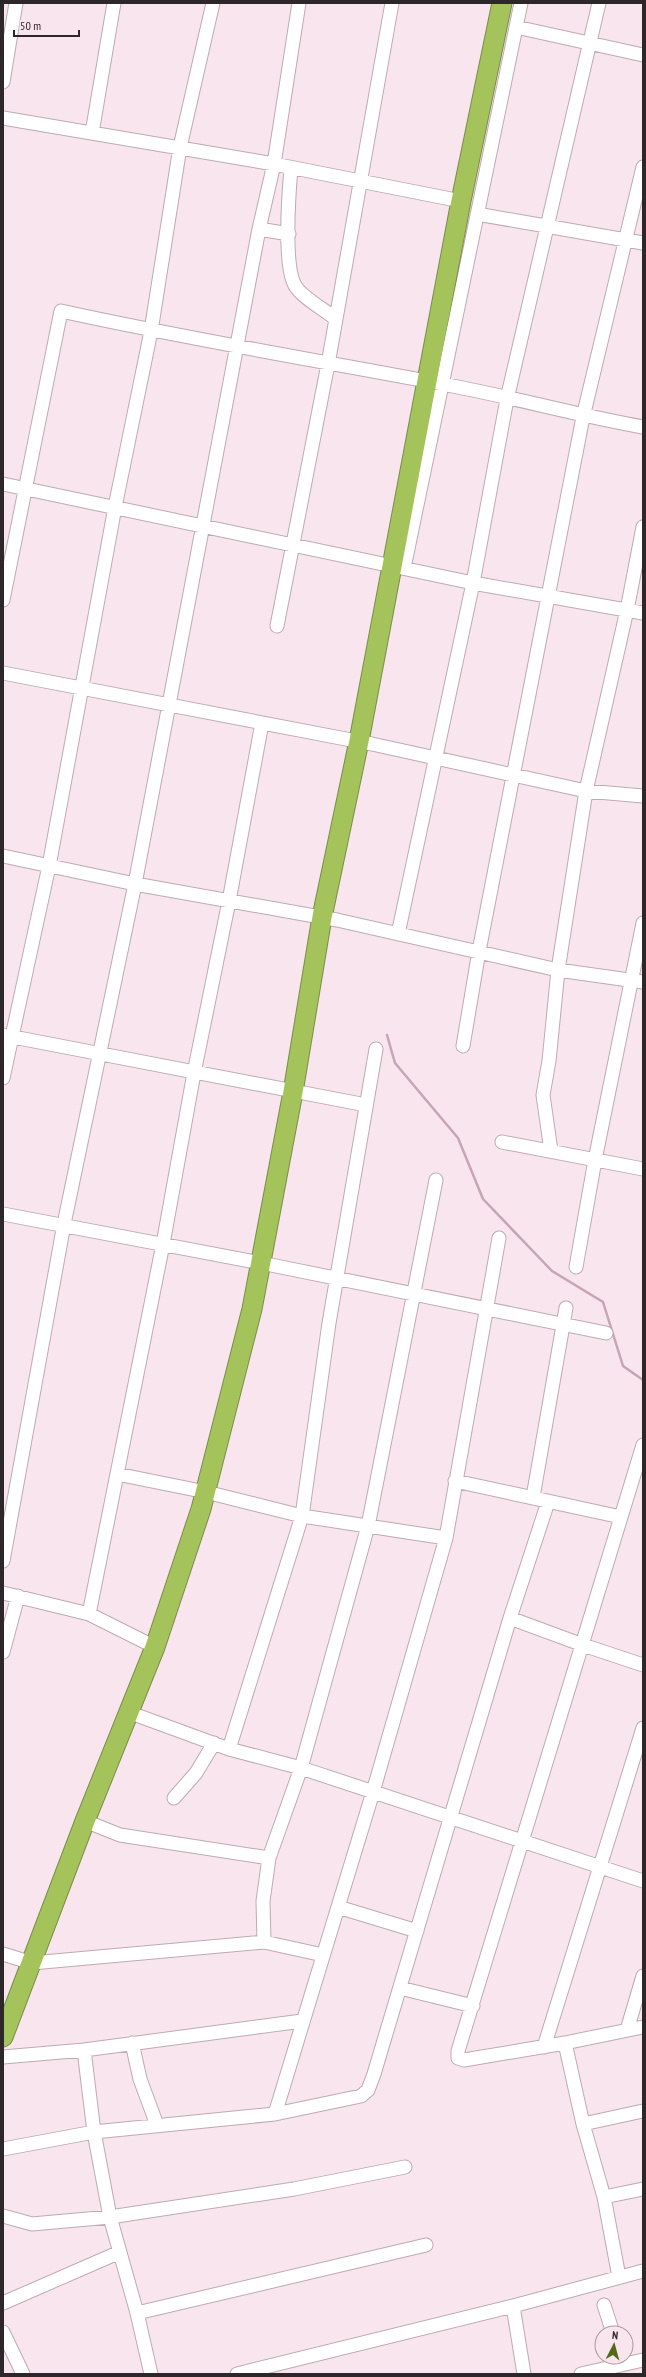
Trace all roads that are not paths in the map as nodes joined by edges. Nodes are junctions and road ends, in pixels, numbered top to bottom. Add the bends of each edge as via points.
1 (16, 3) edge
2 (114, 3) edge
3 (213, 3) edge
4 (299, 3) edge
5 (502, 3) edge
6 (521, 3) edge
7 (599, 3) edge
8 (388, 4) edge
9 (516, 26) junction
10 (589, 43) junction
11 (643, 56) edge
12 (3, 82) edge
13 (3, 118) edge
14 (92, 133) junction
15 (180, 147) junction
16 (274, 164) junction
17 (643, 167) edge
18 (291, 168) junction
19 (361, 180) junction
20 (461, 201) junction
21 (478, 214) junction
22 (547, 226) junction
23 (259, 229) junction
24 (289, 234) junction
25 (626, 240) junction
26 (643, 242) edge
27 (336, 319) junction
28 (150, 331) junction
29 (237, 348) junction
30 (328, 364) junction
31 (434, 383) junction
32 (507, 399) junction
33 (583, 417) junction
34 (643, 427) edge
35 (3, 484) edge
36 (25, 488) junction
37 (115, 507) junction
38 (202, 525) junction
39 (643, 527) edge
40 (294, 545) junction
41 (398, 567) junction
42 (473, 583) junction
43 (548, 598) junction
44 (3, 600) edge
45 (627, 610) junction
46 (643, 613) edge
47 (277, 626) dead end
48 (3, 673) edge
49 (82, 688) junction
50 (167, 705) junction
51 (262, 723) junction
52 (359, 741) junction
53 (434, 757) junction
54 (514, 775) junction
55 (586, 791) junction
56 (643, 796) edge
57 (3, 856) edge
58 (49, 866) junction
59 (135, 884) junction
60 (229, 901) junction
61 (322, 917) junction
62 (643, 923) edge
63 (398, 934) junction
64 (479, 951) junction
65 (558, 970) junction
66 (637, 981) edge
67 (8, 1036) edge
68 (463, 1046) dead end
69 (376, 1049) dead end
70 (98, 1054) junction
71 (194, 1073) junction
72 (3, 1078) edge
73 (293, 1092) junction
74 (366, 1105) junction
75 (502, 1142) dead end
76 (551, 1151) junction
77 (595, 1160) junction
78 (643, 1169) edge
79 (436, 1180) dead end
80 (3, 1214) edge
81 (64, 1224) junction
82 (498, 1238) dead end
83 (163, 1244) junction
84 (260, 1263) junction
85 (576, 1267) dead end
86 (337, 1280) junction
87 (413, 1296) junction
88 (566, 1308) dead end
89 (485, 1310) junction
90 (564, 1324) junction
91 (606, 1333) dead end
92 (643, 1445) edge
93 (117, 1474) junction
94 (455, 1481) junction
95 (206, 1492) junction
96 (533, 1497) junction
97 (548, 1502) junction
98 (302, 1516) junction
99 (621, 1517) junction
100 (368, 1526) junction
101 (446, 1538) junction
102 (3, 1561) edge
103 (3, 1593) edge
104 (18, 1596) junction
105 (89, 1614) junction
106 (510, 1618) junction
107 (583, 1645) junction
108 (155, 1647) junction
109 (3, 1652) edge
110 (643, 1665) edge
111 (128, 1712) junction
112 (643, 1728) edge
113 (214, 1743) junction
114 (230, 1749) junction
115 (301, 1768) junction
116 (373, 1792) junction
117 (174, 1798) dead end
118 (451, 1818) junction
119 (85, 1821) junction
120 (521, 1841) junction
121 (269, 1858) junction
122 (598, 1868) junction
123 (643, 1881) edge
124 (338, 1906) junction
125 (417, 1931) junction
126 (264, 1942) junction
127 (3, 1954) edge
128 (322, 1955) junction
129 (32, 1963) junction
130 (643, 1976) edge
131 (400, 1988) junction
132 (472, 2006) junction
133 (302, 2021) junction
134 (643, 2027) edge
135 (627, 2030) junction
136 (3, 2037) edge
137 (132, 2043) junction
138 (565, 2043) junction
139 (544, 2047) junction
140 (84, 2050) junction
141 (3, 2057) edge
142 (643, 2111) edge
143 (275, 2114) junction
144 (583, 2124) junction
145 (157, 2125) junction
146 (94, 2132) junction
147 (3, 2149) edge
148 (405, 2167) dead end
149 (643, 2188) edge
150 (604, 2197) junction
151 (3, 2216) edge
152 (110, 2217) junction
153 (426, 2245) dead end
154 (120, 2252) junction
155 (643, 2271) edge
156 (619, 2277) junction
157 (3, 2303) edge
158 (604, 2305) dead end
159 (512, 2306) junction
160 (137, 2313) junction
161 (610, 2325) edge
162 (3, 2332) edge
163 (609, 2365) edge
164 (23, 2374) edge
165 (151, 2374) edge
166 (237, 2374) edge
167 (524, 2374) edge
168 (581, 2374) edge

1 - 12 street
2 - 14 street
3 - 15 street
4 - 16 street
5 - 20 highway
6 - 9 street
7 - 10 street
8 - 19 street
9 - 10 street
9 - 21 street
10 - 11 street
10 - 22 street
13 - 14 street
14 - 15 street
15 - 16 street
15 - 28 street
16 - 18 street
16 - 23 street
17 - 25 street
18 - 19 street
18 - 24 street
19 - 20 street
19 - 27 street
20 - 31 highway
21 - 22 street
21 - 31 street
22 - 25 street
22 - 32 street
23 - 24 street
23 - 29 street
24 - 27 street via 290,268 294,285 301,294
25 - 26 street
25 - 33 street
27 - 30 street
28 - 29 street
28 - 36 street via 61,311
28 - 37 street
29 - 30 street
29 - 38 street
30 - 31 street
30 - 40 street
31 - 32 street
31 - 41 highway
32 - 33 street
32 - 42 street
33 - 34 street
33 - 43 street
35 - 36 street
36 - 37 street
36 - 44 street
37 - 38 street
37 - 49 street
38 - 40 street
38 - 50 street
39 - 45 street
40 - 41 street
40 - 47 street
41 - 42 street
41 - 52 highway
42 - 43 street
42 - 53 street
43 - 45 street
43 - 54 street
45 - 46 street
45 - 55 street
48 - 49 street
49 - 50 street
49 - 58 street
50 - 51 street
50 - 59 street
51 - 52 street
51 - 60 street
52 - 53 street
52 - 61 highway
53 - 54 street
53 - 63 street
54 - 55 street
54 - 64 street
55 - 56 street
55 - 65 street
57 - 58 street
58 - 59 street
58 - 67 street
59 - 60 street
59 - 70 street
60 - 61 street
60 - 71 street
61 - 63 street
61 - 73 highway
62 - 66 street
63 - 64 street
64 - 65 street
64 - 68 street
65 - 66 street
65 - 76 street via 550,1061 542,1095
66 - 77 street
67 - 70 street
67 - 72 street
69 - 74 street
70 - 71 street
70 - 81 street
71 - 73 street
71 - 83 street
73 - 74 street
73 - 84 highway
74 - 86 street
75 - 76 street
76 - 77 street
77 - 78 street
77 - 85 street
79 - 87 street
80 - 81 street
81 - 83 street
81 - 102 street
82 - 89 street
83 - 84 street
83 - 93 street
84 - 86 street
84 - 95 highway via 252,1309
86 - 87 street
86 - 98 street
87 - 89 street
87 - 100 street
88 - 90 street
89 - 90 street
89 - 94 street
90 - 91 street
90 - 96 street
92 - 99 street
93 - 95 street
93 - 105 street
94 - 96 street
94 - 101 street
95 - 98 street
95 - 108 highway
96 - 97 street
97 - 99 street
97 - 106 street
98 - 100 street
98 - 114 street
99 - 107 street
100 - 101 street
100 - 115 street
101 - 116 street
103 - 104 street
104 - 105 street
104 - 109 street
105 - 108 street
106 - 107 street
106 - 118 street
107 - 110 street
107 - 120 street
108 - 111 highway
111 - 113 street
111 - 119 highway
112 - 122 street
113 - 114 street
113 - 117 street via 196,1774
114 - 115 street
115 - 116 street
115 - 121 street
116 - 118 street
116 - 124 street
118 - 120 street
118 - 125 street
119 - 121 street via 120,1835
119 - 129 highway
120 - 122 street
120 - 132 street
121 - 126 street via 263,1901
122 - 123 street
122 - 139 street
124 - 125 street
124 - 128 street
125 - 131 street
126 - 128 street
126 - 129 street
127 - 129 street
128 - 133 street
129 - 136 highway
130 - 135 street
131 - 132 street
131 - 143 street via 368,2090 361,2096
132 - 139 street via 458,2058 464,2060
133 - 137 street
133 - 143 street
134 - 135 street
135 - 138 street
137 - 140 street
137 - 145 street via 140,2079
138 - 139 street
138 - 144 street
140 - 141 street
140 - 146 street
142 - 144 street
143 - 145 street
144 - 150 street
145 - 146 street
146 - 147 street
146 - 152 street
148 - 152 street via 294,2189
149 - 150 street
150 - 156 street
151 - 152 street via 32,2224
152 - 154 street
153 - 160 street
154 - 157 street
154 - 160 street
155 - 156 street
156 - 159 street
158 - 161 street
159 - 166 street
159 - 167 street
160 - 165 street
162 - 164 street
163 - 168 street

